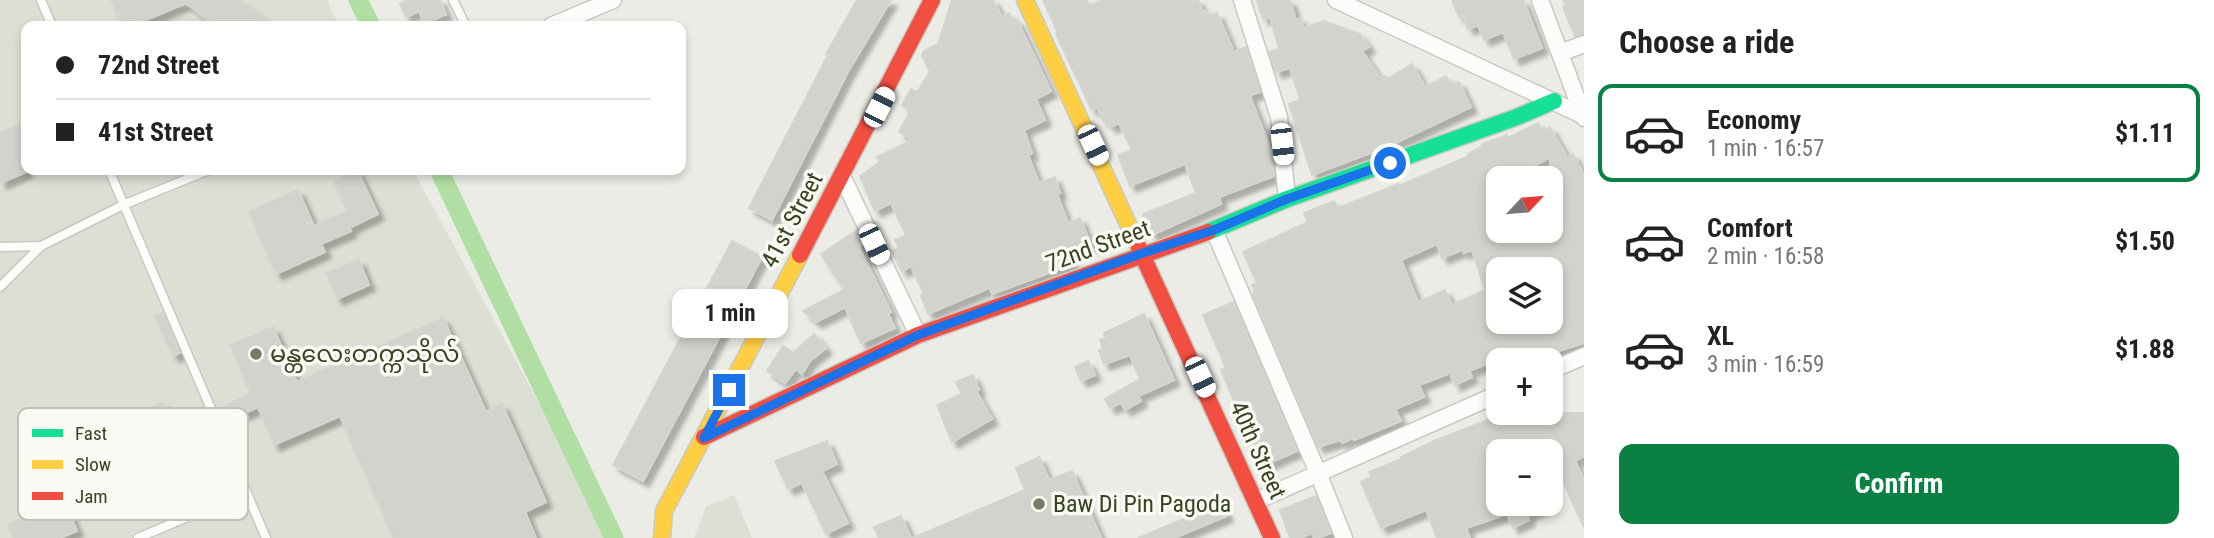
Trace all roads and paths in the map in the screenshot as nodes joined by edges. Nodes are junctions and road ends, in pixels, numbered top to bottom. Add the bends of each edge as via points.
1 (41, 0) edge
2 (453, 0) edge
3 (612, 0) edge
4 (932, 0) edge
5 (1026, 0) edge
6 (1242, 0) edge
7 (1336, 0) edge
8 (1540, 0) edge
9 (586, 5) edge
10 (1364, 8) edge
11 (50, 21) edge
12 (464, 21) edge
13 (559, 21) edge
14 (1584, 44) edge
15 (1560, 53) junction
16 (1555, 101) junction
17 (1584, 116) edge
18 (111, 175) edge
19 (197, 175) edge
20 (842, 176) junction
21 (1287, 199) junction
22 (123, 205) junction
23 (1214, 230) junction
24 (41, 246) junction
25 (0, 247) edge
26 (1143, 253) junction
27 (0, 287) edge
28 (918, 335) junction
29 (1584, 356) edge
30 (1563, 365) edge
31 (1486, 399) edge
32 (210, 408) edge
33 (704, 438) junction
34 (1318, 473) junction
35 (248, 497) edge
36 (1256, 501) junction
37 (180, 520) edge
38 (138, 538) edge
39 (266, 538) edge
40 (662, 538) edge
41 (1272, 538) edge
42 (1343, 538) edge

1 - 11 lane
2 - 12 lane
3 - 9 street
4 - 20 street, 41st Street
5 - 26 street, 40th Street
6 - 21 street via 1279,117
7 - 10 street
8 - 15 street
9 - 13 street
10 - 16 street
14 - 15 street
15 - 17 street
16 - 17 street
16 - 21 street, 72nd Street
18 - 22 lane
19 - 22 lane
20 - 28 street
20 - 33 street, 41st Street
21 - 23 street, 72nd Street
22 - 24 lane
22 - 32 lane
23 - 26 street, 72nd Street
23 - 34 street
24 - 25 lane
24 - 27 lane
26 - 28 street, 72nd Street
26 - 36 street, 40th Street
28 - 33 street, 72nd Street
29 - 30 street
31 - 34 street
33 - 40 street, 41st Street via 664,511
34 - 36 street
34 - 42 street
35 - 39 lane
36 - 41 street, 40th Street
37 - 38 lane

